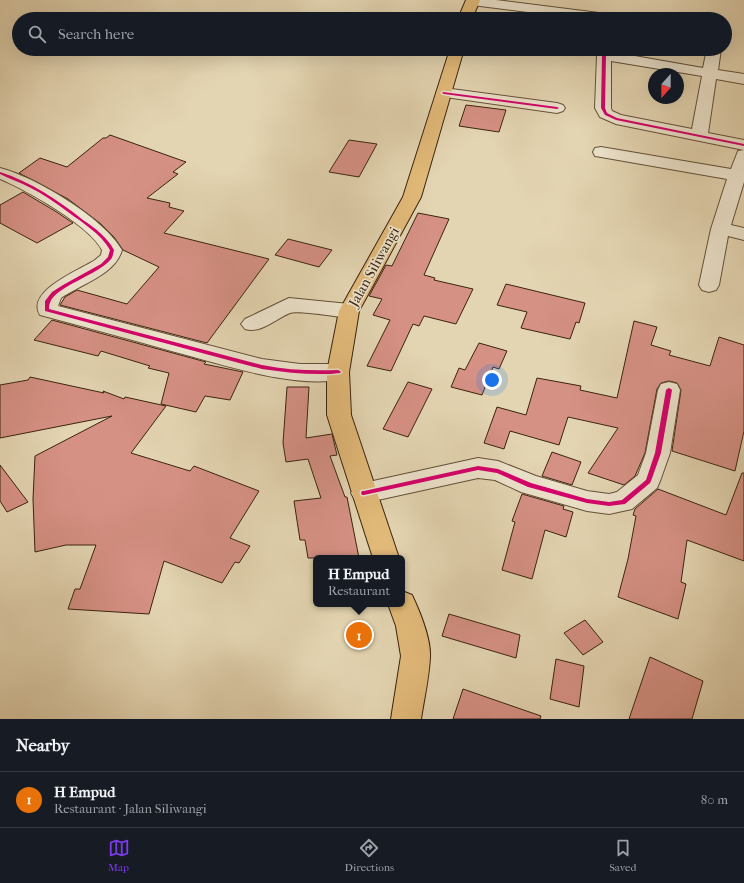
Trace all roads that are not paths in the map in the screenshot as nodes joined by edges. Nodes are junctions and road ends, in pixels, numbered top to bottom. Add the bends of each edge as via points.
1 (472, 1) edge
2 (468, 12) edge
3 (559, 12) edge
4 (455, 56) edge
5 (605, 56) edge
6 (624, 56) edge
7 (713, 56) edge
8 (710, 74) junction
9 (744, 79) edge
10 (444, 93) junction
11 (557, 108) dead end
12 (699, 136) junction
13 (744, 145) edge
14 (601, 152) dead end
15 (744, 155) edge
16 (0, 173) edge
17 (741, 176) edge
18 (720, 229) junction
19 (744, 234) edge
20 (709, 285) dead end
21 (349, 311) junction
22 (252, 324) dead end
23 (338, 372) junction
24 (669, 390) dead end
25 (364, 493) junction
26 (385, 555) edge
27 (403, 607) edge
28 (408, 718) edge

1 - 2 main road
1 - 3 street
4 - 10 main road, Jalan Siliwangi
5 - 12 street via 603,108 606,114 616,119
6 - 8 street
7 - 8 street
8 - 9 street
8 - 12 street
10 - 11 street
10 - 21 main road, Jalan Siliwangi via 412,198
12 - 13 street
14 - 17 street
15 - 17 street
16 - 23 street via 34,188 97,230 112,250 111,256 105,262 66,285 47,300 47,310 269,368 308,373
17 - 18 street
18 - 19 street
18 - 20 street
21 - 22 street via 289,305
21 - 23 main road, Jalan Siliwangi
23 - 25 main road, Jalan Siliwangi via 339,415
24 - 25 street via 658,453 648,481 623,502 609,504 587,501 530,485 498,471 478,468
25 - 26 main road, Jalan Siliwangi
27 - 28 main road via 416,656

